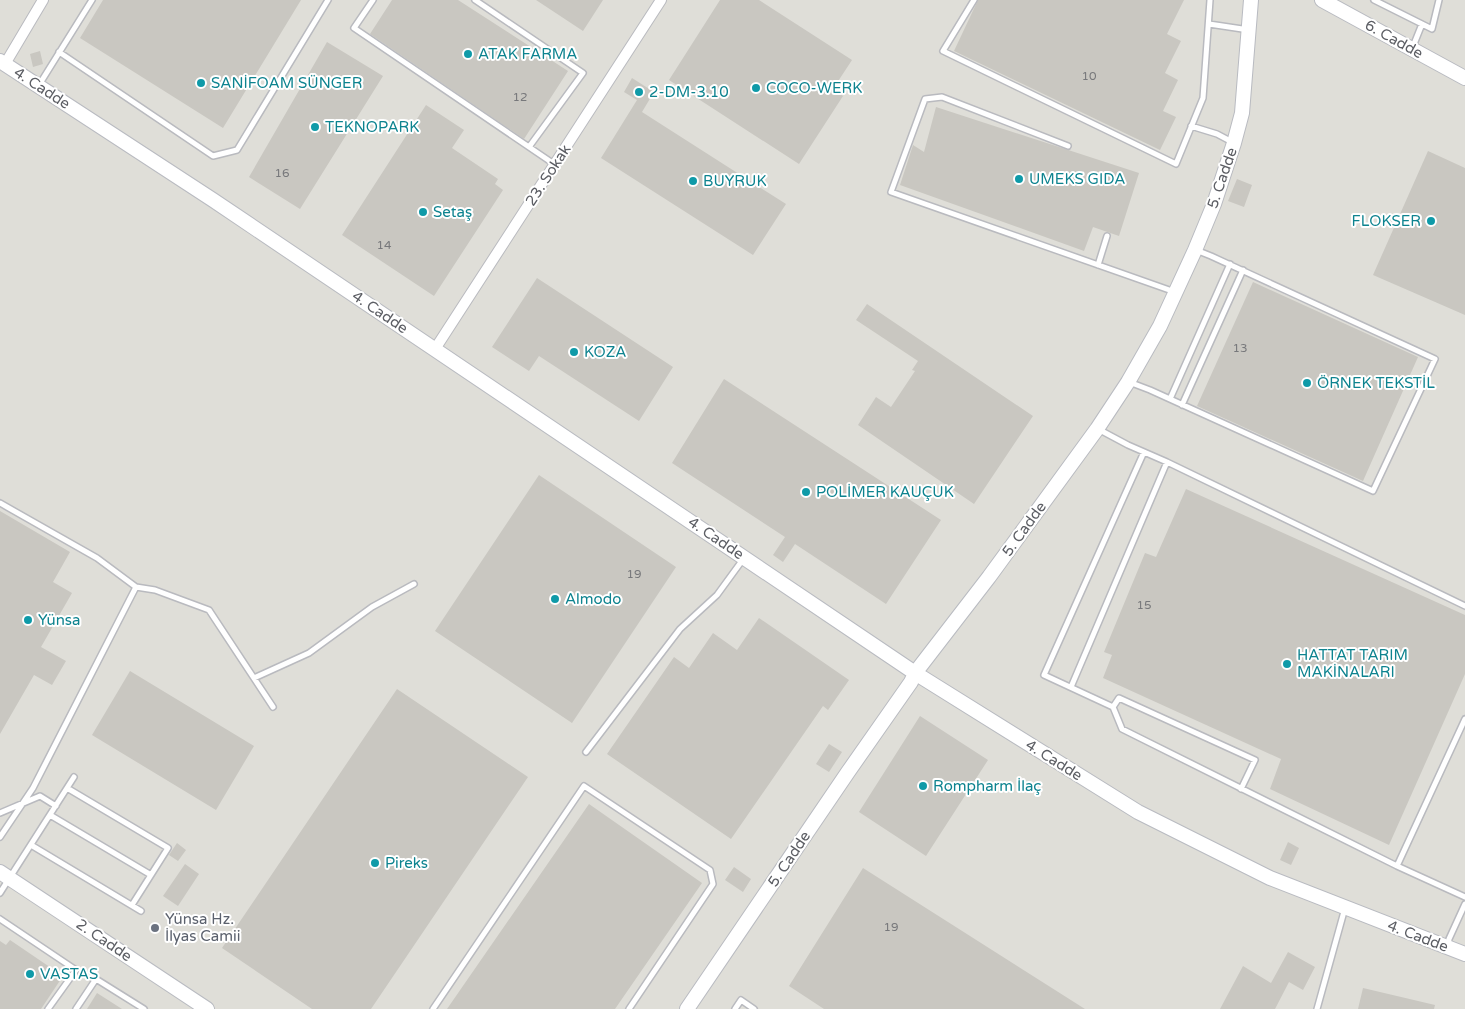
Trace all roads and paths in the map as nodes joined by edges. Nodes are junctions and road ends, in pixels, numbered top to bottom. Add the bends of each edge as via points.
1 (43, 0) edge
2 (92, 0) edge
3 (328, 0) edge
4 (373, 0) edge
5 (475, 0) edge
6 (661, 0) edge
7 (974, 0) edge
8 (1210, 0) edge
9 (1262, 0) edge
10 (1322, 0) edge
11 (1374, 0) edge
12 (1439, 0) edge
13 (1249, 3) edge
14 (1208, 24) junction
15 (1422, 24) junction
16 (1249, 30) junction
17 (1412, 50) junction
18 (59, 52) junction
19 (2, 62) edge
20 (1465, 78) edge
21 (38, 86) junction
22 (1191, 126) junction
23 (1234, 143) junction
24 (529, 146) junction
25 (1068, 146) dead end
26 (555, 164) junction
27 (1107, 236) dead end
28 (1195, 250) junction
29 (1230, 264) junction
30 (1098, 265) junction
31 (1243, 270) junction
32 (1176, 292) junction
33 (435, 349) junction
34 (1128, 382) junction
35 (1170, 399) junction
36 (1182, 405) junction
37 (1097, 429) junction
38 (1144, 452) junction
39 (1167, 462) junction
40 (0, 502) edge
41 (744, 558) junction
42 (414, 584) dead end
43 (136, 587) junction
44 (1465, 606) edge
45 (915, 673) junction
46 (254, 678) junction
47 (1071, 687) junction
48 (273, 707) dead end
49 (1113, 707) junction
50 (1465, 719) edge
51 (586, 752) dead end
52 (74, 777) dead end
53 (67, 788) junction
54 (1241, 789) junction
55 (23, 804) junction
56 (56, 806) junction
57 (0, 813) edge
58 (50, 815) junction
59 (0, 837) edge
60 (31, 845) junction
61 (1397, 866) junction
62 (5, 875) edge
63 (151, 875) junction
64 (0, 893) edge
65 (1465, 897) edge
66 (1465, 904) edge
67 (132, 905) junction
68 (1345, 907) junction
69 (141, 911) dead end
70 (0, 919) edge
71 (1448, 947) junction
72 (1465, 954) edge
73 (48, 1009) edge
74 (76, 1009) edge
75 (144, 1009) edge
76 (207, 1009) edge
77 (433, 1009) edge
78 (629, 1009) edge
79 (687, 1009) edge
80 (734, 1009) edge
81 (754, 1009) edge
82 (1318, 1009) edge

1 - 19 street
2 - 18 lane
3 - 18 lane via 237,150 212,156
4 - 24 lane via 354,28
5 - 24 lane via 583,73
6 - 26 street, 23. Sokak
7 - 22 lane via 943,51 1176,164
8 - 14 lane
9 - 13 street
10 - 17 street, 6. Cadde
11 - 15 lane
12 - 15 lane via 1432,29
13 - 16 street, 5. Cadde
14 - 16 lane
14 - 22 lane via 1203,98
15 - 17 lane
16 - 23 street, 5. Cadde via 1242,113
17 - 20 street, 6. Cadde
18 - 21 lane
19 - 21 street, 4. Cadde
21 - 33 street, 4. Cadde
22 - 23 lane
23 - 28 street, 5. Cadde
24 - 26 lane
25 - 30 lane via 942,97 925,99 891,192
26 - 33 street, 23. Sokak
27 - 30 lane
28 - 29 lane
28 - 32 street, 5. Cadde
29 - 31 lane
29 - 35 lane
30 - 32 lane
31 - 36 lane
31 - 36 lane via 1436,359 1373,491
32 - 34 street, 5. Cadde
33 - 41 street, 4. Cadde
34 - 35 lane
34 - 37 street, 5. Cadde
35 - 36 lane
37 - 38 lane
37 - 45 street, 5. Cadde
38 - 39 lane
38 - 47 lane via 1044,674
39 - 44 lane
39 - 47 lane
40 - 43 lane via 97,558
41 - 45 street, 4. Cadde
41 - 51 lane via 717,594 680,628
42 - 46 lane via 372,607 309,653
43 - 46 lane via 155,590 209,610
43 - 55 lane
45 - 68 street, 4. Cadde via 1138,812 1270,878
45 - 79 street, 5. Cadde
46 - 48 lane
47 - 49 lane
49 - 54 lane via 1122,729
49 - 54 lane via 1119,698 1255,760
50 - 61 lane
52 - 53 lane
53 - 56 lane
53 - 63 lane via 168,848
54 - 61 lane
55 - 56 lane via 40,796
55 - 57 lane
55 - 59 lane
56 - 58 lane
58 - 60 lane
58 - 63 lane
60 - 62 lane
60 - 67 lane
61 - 65 lane
62 - 64 lane
62 - 76 street, 2. Cadde
63 - 67 lane
66 - 71 lane
67 - 69 lane
68 - 71 street, 4. Cadde
68 - 82 lane
70 - 73 lane via 76,970
71 - 72 street, 4. Cadde
74 - 75 lane via 96,979
77 - 78 lane via 584,786 710,870 713,884
80 - 81 lane via 740,1000

